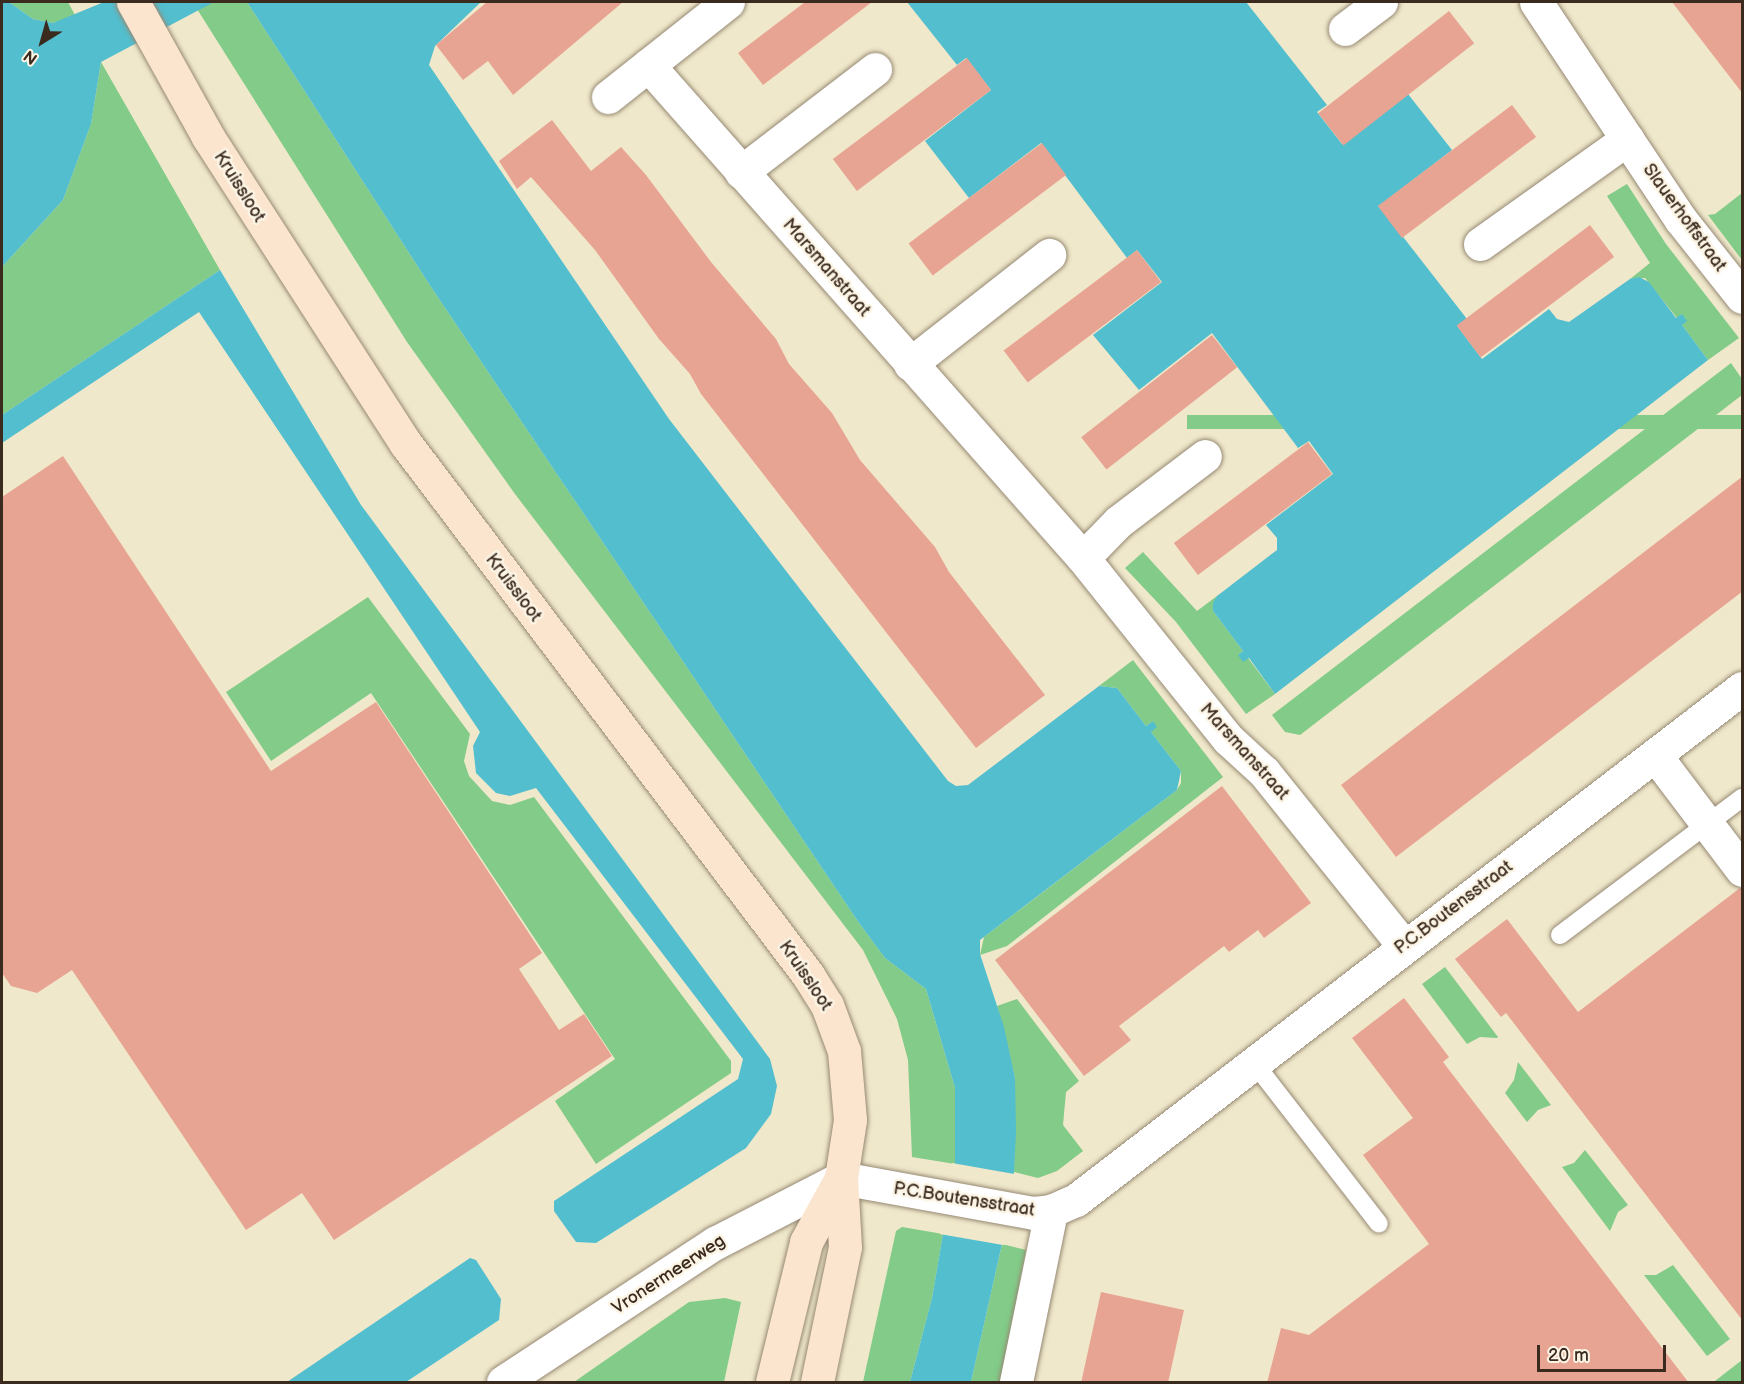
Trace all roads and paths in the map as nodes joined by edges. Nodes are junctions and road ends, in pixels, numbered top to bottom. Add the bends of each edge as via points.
1 (133, 2) edge
2 (728, 2) edge
3 (1381, 2) edge
4 (1536, 2) edge
5 (1345, 29) dead end
6 (648, 65) junction
7 (875, 69) dead end
8 (608, 96) dead end
9 (1627, 139) junction
10 (741, 172) junction
11 (1480, 244) dead end
12 (1049, 255) dead end
13 (1743, 297) edge
14 (910, 364) junction
15 (1204, 456) dead end
16 (1083, 558) junction
17 (1743, 688) edge
18 (1655, 755) junction
19 (1743, 798) edge
20 (1708, 824) junction
21 (1743, 870) edge
22 (1560, 935) dead end
23 (1404, 946) junction
24 (1255, 1064) junction
25 (841, 1178) junction
26 (1051, 1211) junction
27 (1379, 1224) dead end
28 (503, 1383) edge
29 (772, 1383) edge
30 (817, 1383) edge
31 (1016, 1383) edge

1 - 25 street, Kruissloot via 272,240 431,480 819,992 839,1033 845,1060 850,1120
2 - 6 street
3 - 5 street
4 - 9 street, Slauerhoffstraat
6 - 8 street
6 - 10 street, Marsmanstraat
7 - 10 street
9 - 11 street
9 - 13 street, Slauerhoffstraat via 1681,220
10 - 14 street, Marsmanstraat
12 - 14 street
14 - 16 street, Marsmanstraat
15 - 16 street via 1118,522
16 - 23 street, Marsmanstraat via 1228,739 1264,772
17 - 18 street, P.C.Boutensstraat
18 - 20 street
18 - 23 street, P.C.Boutensstraat
19 - 20 lane
20 - 21 street
20 - 22 lane
23 - 24 street, P.C.Boutensstraat
24 - 26 street, P.C.Boutensstraat via 1076,1200
24 - 27 lane
25 - 26 street, P.C.Boutensstraat via 1013,1209
25 - 28 street, Vronermeerweg via 715,1243
25 - 29 street, Kruissloot via 806,1242
25 - 30 street, Kruissloot via 845,1247
26 - 31 street

